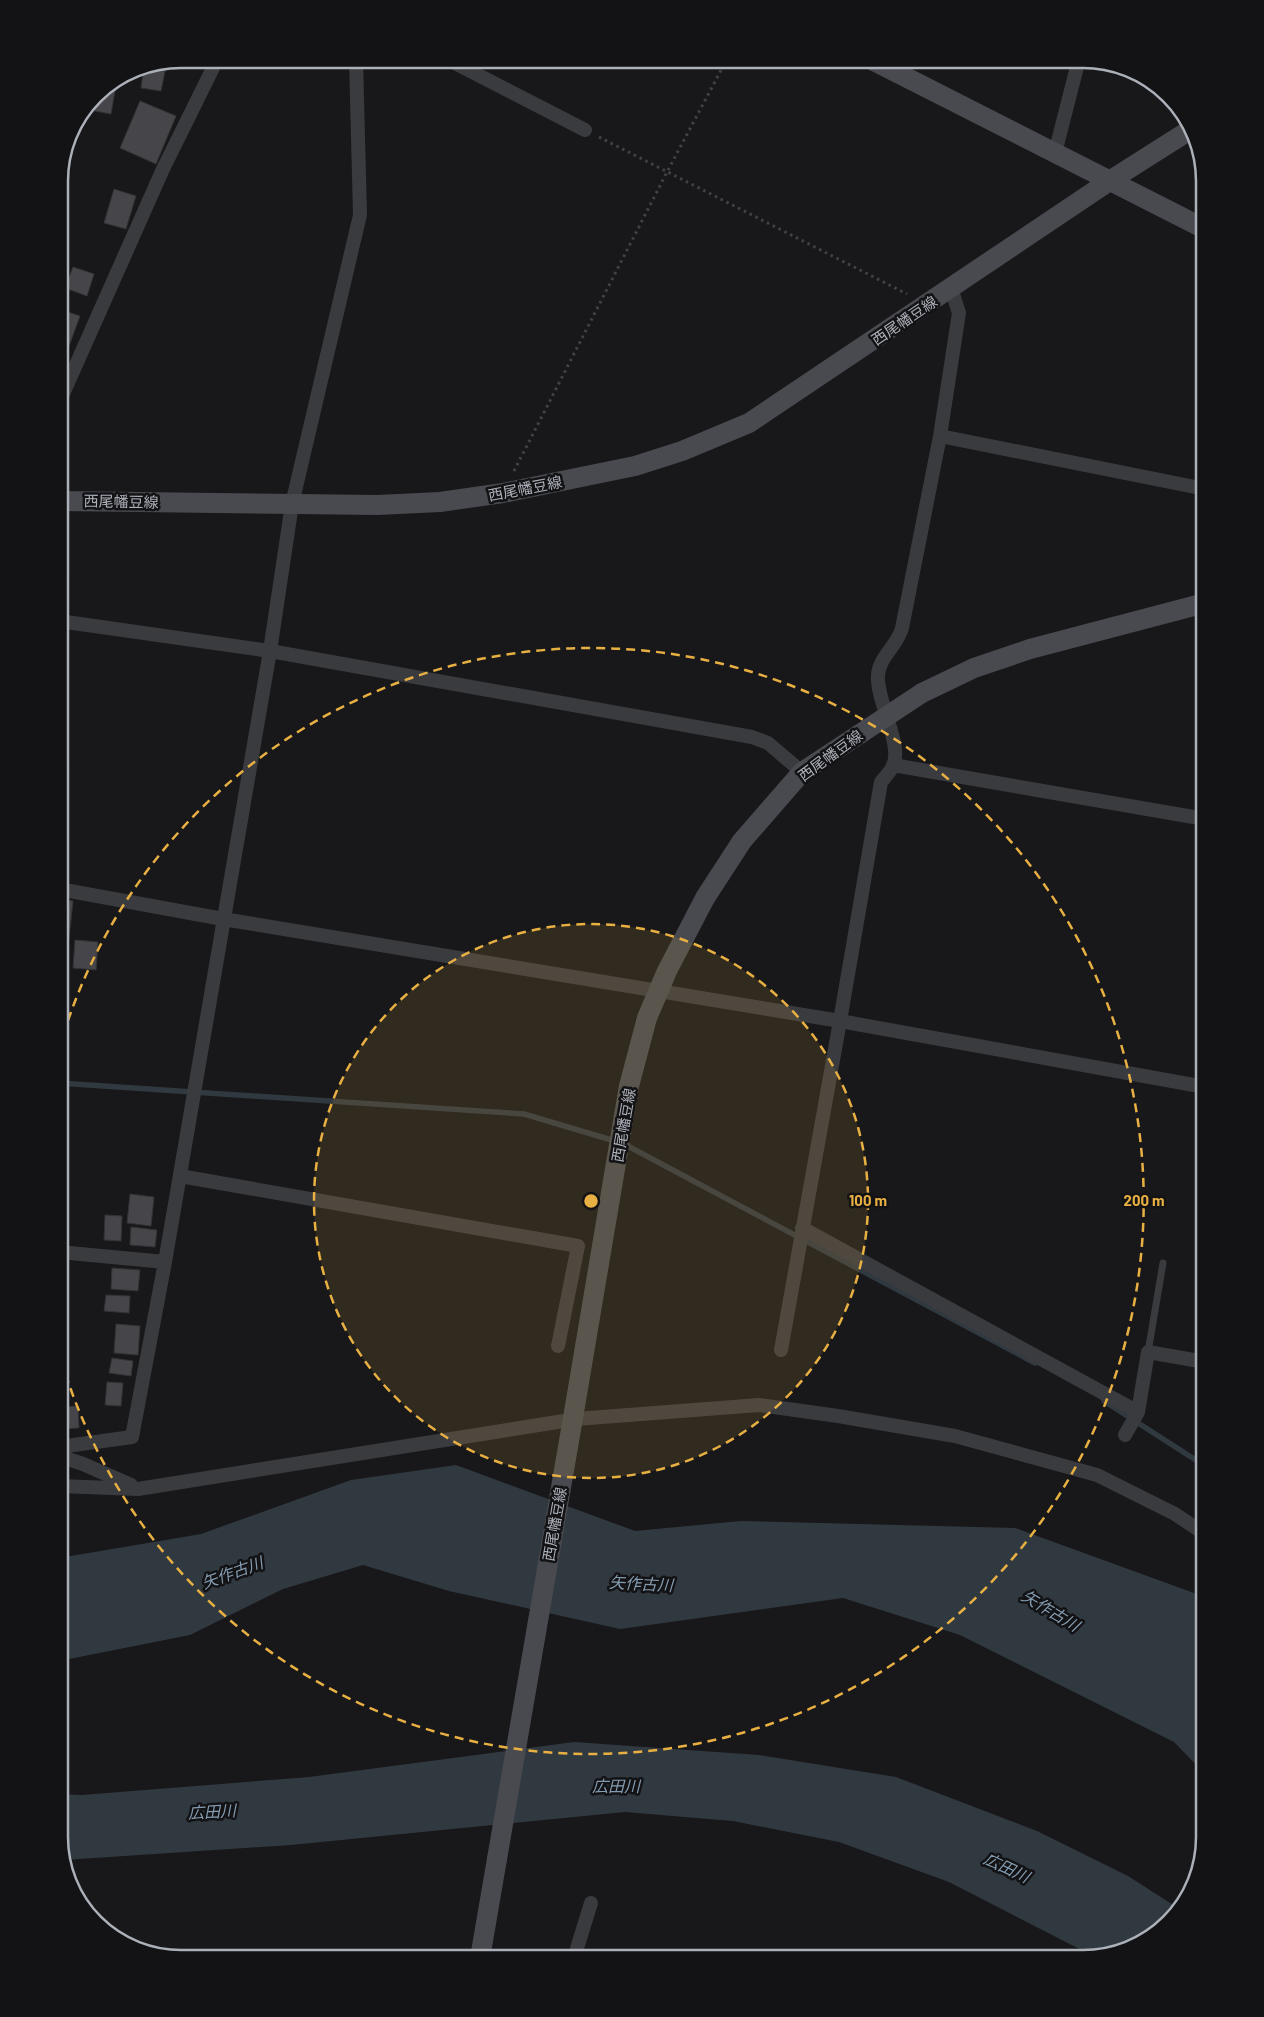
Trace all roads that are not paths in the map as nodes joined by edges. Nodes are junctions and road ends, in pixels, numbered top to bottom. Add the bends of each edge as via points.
1 (213, 68) edge
2 (356, 68) edge
3 (464, 68) edge
4 (888, 68) edge
5 (1077, 68) edge
6 (585, 130) road end
7 (1186, 132) edge
8 (1055, 153) junction
9 (1112, 180) junction
10 (1196, 224) edge
11 (951, 288) junction
12 (68, 383) edge
13 (940, 436) junction
14 (1196, 487) edge
15 (68, 501) edge
16 (292, 504) junction
17 (1196, 605) edge
18 (68, 622) edge
19 (270, 651) junction
20 (886, 716) junction
21 (893, 766) junction
22 (802, 772) junction
23 (1196, 817) edge
24 (68, 892) edge
25 (223, 919) junction
26 (658, 991) junction
27 (840, 1021) junction
28 (1196, 1085) edge
29 (180, 1176) junction
30 (802, 1228) junction
31 (67, 1253) edge
32 (165, 1262) junction
33 (1163, 1263) dead end
34 (558, 1346) dead end
35 (781, 1350) dead end
36 (1148, 1352) junction
37 (1196, 1360) edge
38 (1138, 1412) junction
39 (1125, 1436) dead end
40 (67, 1446) edge
41 (67, 1459) edge
42 (67, 1486) edge
43 (138, 1488) junction
44 (1196, 1528) edge
45 (591, 1904) dead end
46 (481, 1949) edge
47 (577, 1949) edge

1 - 12 street via 163,169
2 - 16 street via 360,215
3 - 6 street
4 - 8 main road
5 - 8 street
7 - 9 main road, 西尾幡豆線
8 - 9 main road
9 - 10 main road
9 - 11 main road, 西尾幡豆線
11 - 13 street via 959,313
11 - 16 main road, 西尾幡豆線 via 749,423 682,451 635,466 503,493 440,502
13 - 14 street
13 - 20 street via 900,635 878,674
15 - 16 main road, 西尾幡豆線
16 - 19 street
17 - 20 main road, 西尾幡豆線 via 999,659 946,680
18 - 19 street
19 - 22 street via 752,737 768,743
19 - 25 street
20 - 21 street via 895,747
20 - 22 main road, 西尾幡豆線
21 - 23 street
21 - 27 street via 881,782
22 - 26 main road, 西尾幡豆線 via 742,842 705,898
24 - 25 street
25 - 26 street
25 - 29 street
26 - 27 street
26 - 46 main road, 西尾幡豆線, bridge via 646,1018 629,1086
27 - 28 street
27 - 30 street
29 - 32 street
29 - 34 street via 578,1246
30 - 35 street
30 - 38 street
31 - 32 street
32 - 40 street via 132,1438
33 - 36 lane
36 - 37 street
36 - 38 street
38 - 39 street
41 - 43 street
42 - 43 street
43 - 44 street via 576,1419 759,1405 955,1436 1097,1475
45 - 47 street

